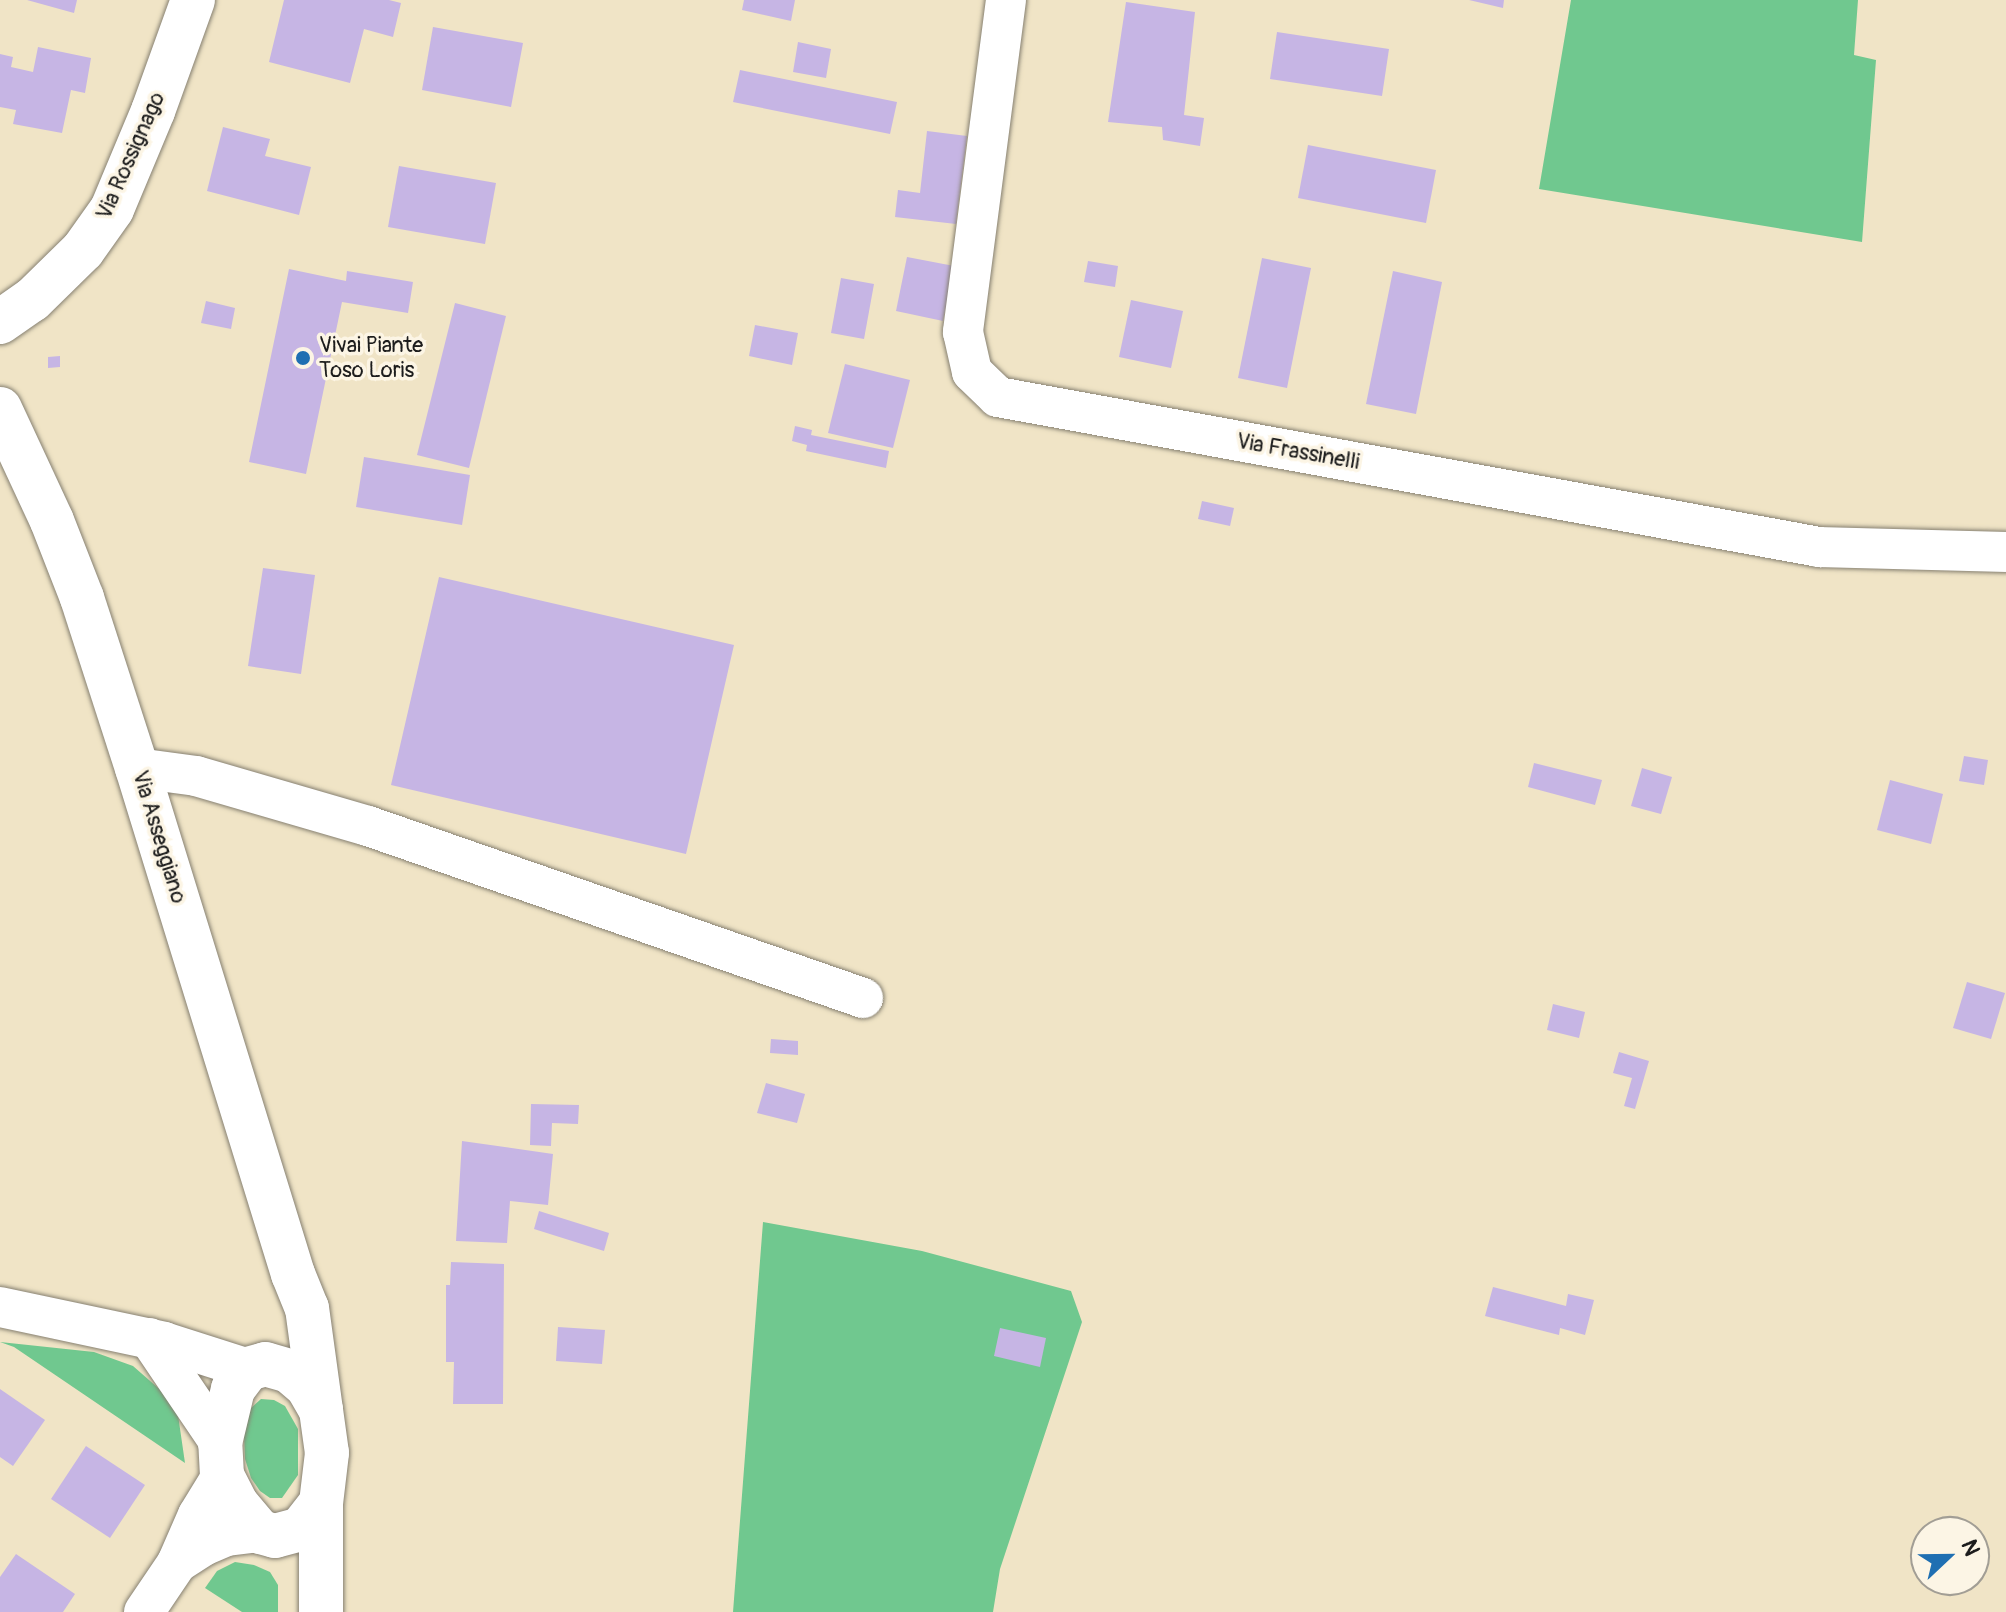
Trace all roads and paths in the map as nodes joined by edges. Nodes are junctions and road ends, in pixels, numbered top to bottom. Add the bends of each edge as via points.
1 (193, 0) edge
2 (1006, 0) edge
3 (0, 322) edge
4 (0, 409) edge
5 (2006, 552) edge
6 (137, 768) junction
7 (863, 998) dead end
8 (293, 1274) junction
9 (0, 1307) edge
10 (149, 1338) junction
11 (256, 1366) junction
12 (321, 1410) junction
13 (221, 1460) junction
14 (321, 1503) junction
15 (268, 1534) junction
16 (177, 1563) junction
17 (144, 1612) edge
18 (301, 1612) edge
19 (321, 1612) edge

1 - 3 street, Via Rossignago via 112,209 83,250 32,300
2 - 5 street, Via Frassinelli via 963,332 972,372 998,397 1819,547
4 - 6 street, Via Asseggiano via 82,598
6 - 7 street via 196,776 368,826
6 - 8 street, Via Asseggiano
8 - 11 street, Via Asseggiano via 288,1318
8 - 12 street, Via Asseggiano via 307,1308
9 - 10 street
10 - 11 street
10 - 13 street
11 - 12 street, Via Asseggiano via 289,1371 307,1386
11 - 13 street, Via Asseggiano via 233,1389
12 - 14 street, Via Asseggiano via 327,1453
13 - 15 street via 236,1503
13 - 16 street
14 - 15 street via 301,1529
14 - 19 street, Via Asseggiano
15 - 16 street via 227,1536
15 - 18 street via 298,1579
16 - 17 street

